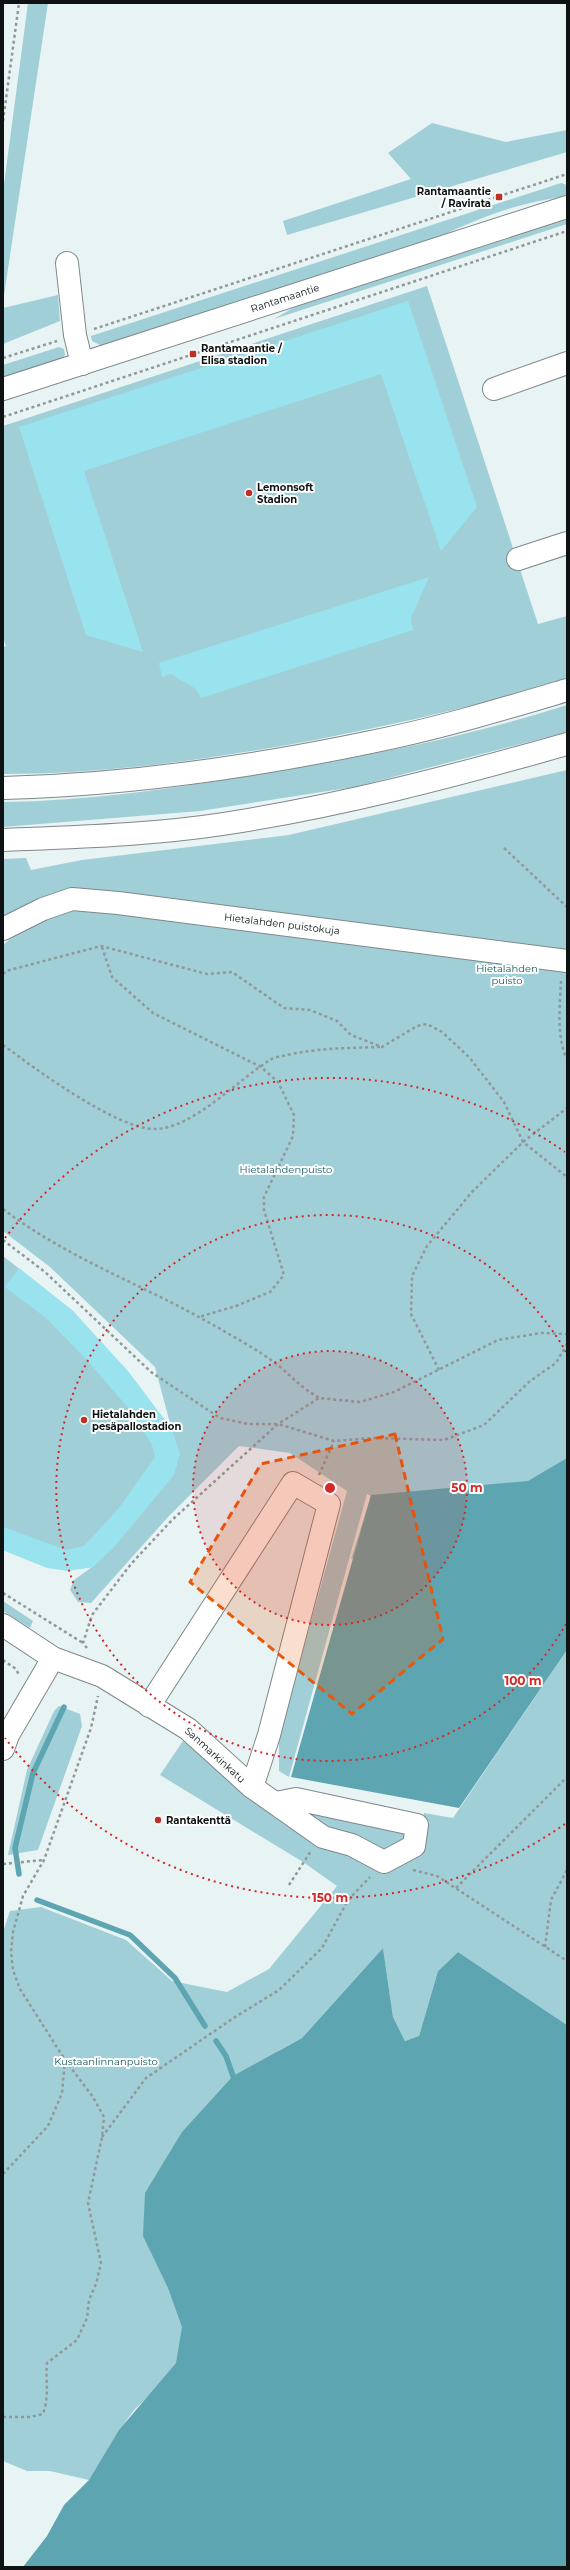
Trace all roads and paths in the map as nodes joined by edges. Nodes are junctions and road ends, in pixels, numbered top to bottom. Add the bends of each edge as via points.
1 (19, 3) edge
2 (3, 121) edge
3 (567, 174) edge
4 (567, 207) edge
5 (567, 231) edge
6 (67, 263) dead end
7 (75, 335) junction
8 (3, 358) edge
9 (567, 363) edge
10 (82, 364) junction
11 (3, 389) edge
12 (494, 389) dead end
13 (3, 416) edge
14 (567, 544) edge
15 (518, 559) dead end
16 (567, 690) edge
17 (567, 744) edge
18 (6, 788) edge
19 (3, 840) edge
20 (504, 848) dead end
21 (567, 907) edge
22 (3, 929) edge
23 (102, 946) junction
24 (565, 961) edge
25 (3, 974) edge
26 (3, 1045) edge
27 (382, 1047) junction
28 (567, 1059) edge
29 (261, 1067) junction
30 (567, 1108) edge
31 (523, 1142) junction
32 (567, 1177) edge
33 (3, 1209) edge
34 (3, 1240) edge
35 (199, 1317) junction
36 (567, 1334) edge
37 (567, 1344) edge
38 (440, 1370) junction
39 (319, 1398) junction
40 (278, 1424) junction
41 (334, 1441) junction
42 (310, 1493) junction
43 (3, 1593) edge
44 (3, 1625) edge
45 (83, 1643) junction
46 (88, 1649) dead end
47 (53, 1658) junction
48 (3, 1660) edge
49 (102, 1676) junction
50 (18, 1679) dead end
51 (149, 1706) junction
52 (3, 1749) edge
53 (567, 1777) edge
54 (252, 1787) junction
55 (276, 1804) junction
56 (322, 1837) junction
57 (44, 1860) junction
58 (384, 1862) junction
59 (3, 1864) edge
60 (567, 1870) edge
61 (289, 1885) dead end
62 (456, 1888) junction
63 (545, 1947) junction
64 (567, 1961) edge
65 (65, 2060) junction
66 (102, 2138) junction
67 (3, 2174) edge
68 (3, 2417) edge

1 - 2 path
3 - 7 path
4 - 10 main road, Rantamaantie
5 - 13 path
6 - 7 main road
7 - 8 path
7 - 10 main road
9 - 12 main road
10 - 11 main road, Rantamaantie
14 - 15 main road
16 - 18 main road via 372,742 290,757 78,784
17 - 19 main road via 416,786 223,824 113,835
20 - 21 path
22 - 24 main road, Hietalahden puistokuja via 43,909 72,900 118,903
23 - 25 path via 6,971
23 - 27 path via 207,974 232,972 253,984 284,1008 310,1010 338,1021 351,1035
23 - 29 path via 112,978 153,1013
24 - 28 path via 560,1015 563,1052
26 - 29 path via 57,1085 134,1126 155,1129 174,1126
27 - 29 path via 314,1049 271,1059
27 - 31 path via 417,1026 427,1024 442,1032 469,1057 504,1102
29 - 35 path via 278,1082 294,1115 293,1136 264,1198 264,1210 284,1276 270,1292
30 - 31 path
31 - 32 path
31 - 38 path via 472,1192 427,1246 412,1276 411,1314
33 - 35 path via 24,1225 94,1266
34 - 40 path via 45,1272 151,1372 220,1418 248,1424
35 - 39 path via 278,1366 297,1385
36 - 38 path via 541,1333 498,1340
37 - 41 path via 556,1363 530,1381 484,1425 444,1440 372,1438
38 - 39 path via 394,1392 360,1402
39 - 40 path
40 - 41 path
40 - 45 path via 172,1520 131,1564 92,1615
41 - 42 path
42 - 51 main road via 293,1483
42 - 54 main road via 329,1504 269,1735
43 - 45 path
44 - 47 main road, Sanmarkinkatu
45 - 46 path
47 - 49 main road, Sanmarkinkatu
47 - 52 main road via 8,1735
48 - 50 path via 16,1669
49 - 51 main road, Sanmarkinkatu
49 - 57 path via 91,1728
51 - 54 main road, Sanmarkinkatu via 188,1729
53 - 62 path
54 - 55 main road, Sanmarkinkatu
55 - 56 main road, Sanmarkinkatu
55 - 58 main road via 296,1799 417,1826 414,1846
56 - 58 main road, Sanmarkinkatu via 352,1845
56 - 61 path
57 - 59 path
57 - 65 path via 24,1896 13,1932 11,1952 13,1970 20,1989
58 - 62 path via 437,1876
58 - 66 path via 348,1900 317,1954 279,1990 146,2078
60 - 63 path via 551,1900
62 - 63 path
63 - 64 path
65 - 66 path via 104,2117
65 - 67 path via 62,2093 48,2126
66 - 68 path via 88,2203 101,2263 89,2300 87,2318 78,2340 47,2364 49,2390 43,2414 30,2418

